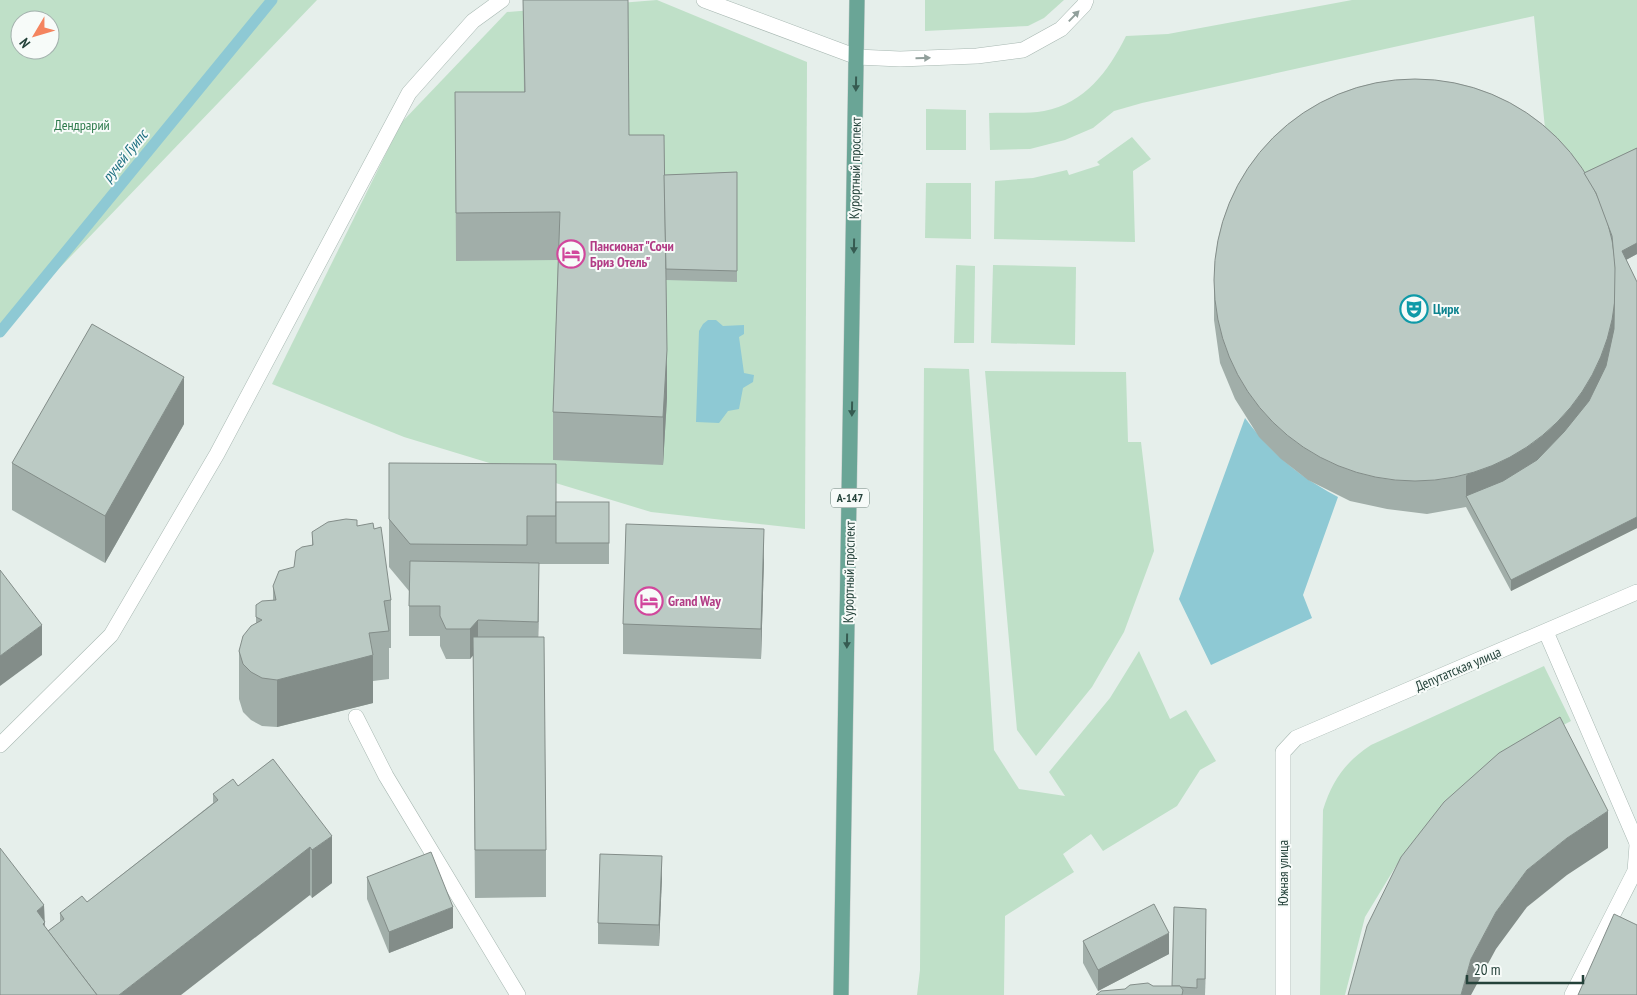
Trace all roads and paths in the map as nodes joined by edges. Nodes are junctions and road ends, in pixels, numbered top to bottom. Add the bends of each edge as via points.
1 (486, 0) edge
2 (502, 0) edge
3 (704, 0) edge
4 (857, 0) edge
5 (1086, 0) edge
6 (473, 21) junction
7 (856, 58) junction
8 (1637, 592) edge
9 (1546, 632) junction
10 (356, 717) dead end
11 (0, 745) edge
12 (1283, 752) joint
13 (1637, 844) edge
14 (518, 995) edge
15 (841, 995) edge
16 (1283, 995) edge
17 (1572, 995) edge

1 - 6 street
2 - 6 street
3 - 7 street
4 - 7 main road, Курортный проспект / А-147
7 -> 5 street via 977,56 1023,50 1061,29
6 - 11 street via 409,94 217,454 111,635
7 -> 15 main road, Курортный проспект / А-147
8 - 9 street, Депутатская улица
9 - 12 street, Депутатская улица via 1296,738
9 - 13 street
10 - 14 street via 386,776
12 - 16 street, Южная улица
13 - 17 street via 1635,871

